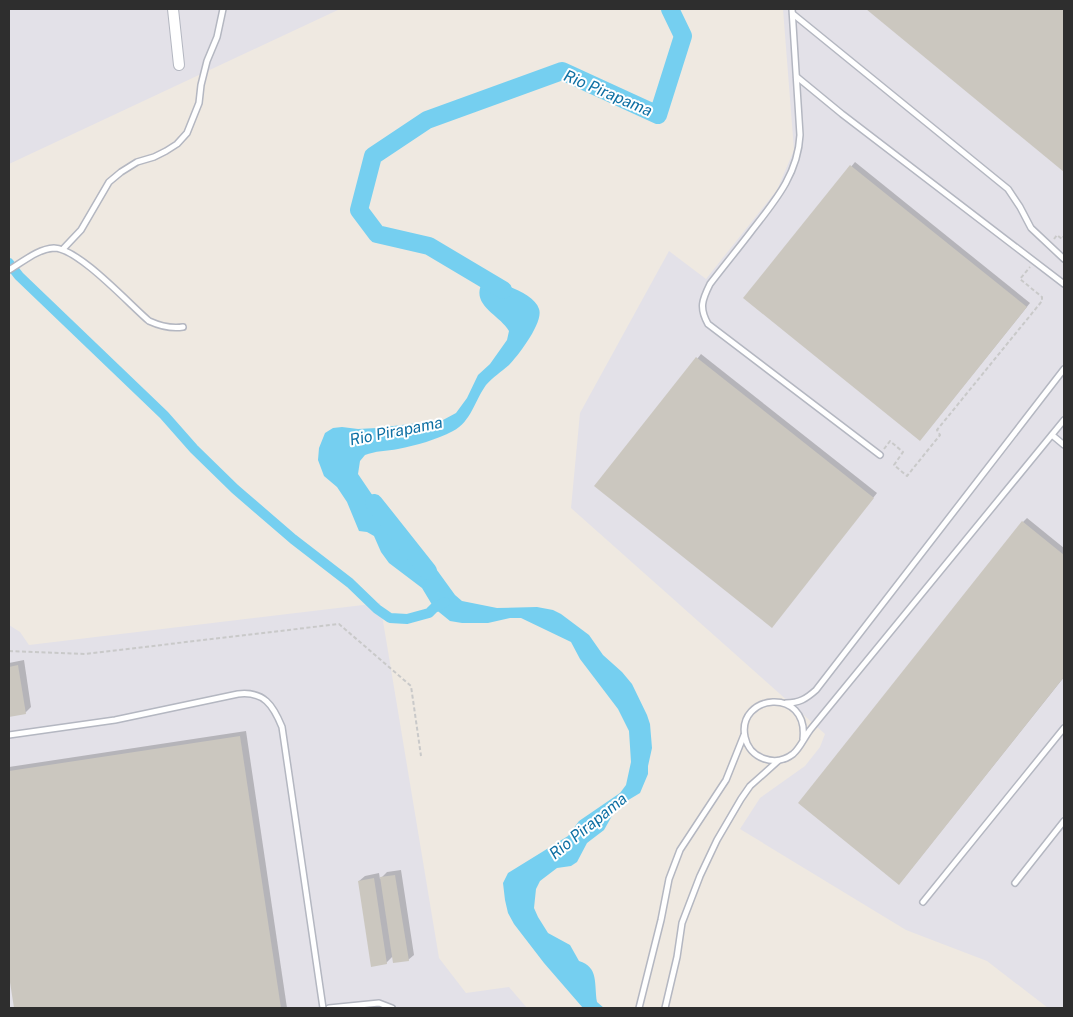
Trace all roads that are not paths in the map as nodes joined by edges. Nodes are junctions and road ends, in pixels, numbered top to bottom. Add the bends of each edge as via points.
1 (173, 9) edge
2 (223, 9) edge
3 (793, 11) edge
4 (179, 65) dead end
5 (797, 77) junction
6 (63, 249) junction
7 (1064, 258) edge
8 (9, 270) edge
9 (1064, 284) edge
10 (183, 327) dead end
11 (1064, 370) edge
12 (1064, 420) edge
13 (1052, 434) junction
14 (1064, 445) edge
15 (880, 455) road end
16 (786, 704) junction
17 (1064, 728) edge
18 (9, 735) edge
19 (744, 735) junction
20 (803, 739) junction
21 (778, 761) junction
22 (1064, 821) edge
23 (1015, 883) dead end
24 (923, 902) dead end
25 (323, 1008) edge
26 (329, 1008) edge
27 (392, 1008) edge
28 (639, 1008) edge
29 (665, 1008) edge

1 - 4 street
2 - 6 lane via 201,84 199,103 187,133 166,151 137,162 108,182 81,230
3 - 5 lane
3 - 7 lane via 1008,189 1030,228
5 - 9 lane
5 - 15 lane via 799,152 790,176 778,197 710,284 702,313 708,324
6 - 8 lane via 38,252
6 - 10 lane via 78,258 149,320 167,327
11 - 16 lane via 816,690 805,700
12 - 13 lane
13 - 14 lane
13 - 20 lane
16 - 19 lane via 768,702 753,710 744,726
16 - 20 lane via 799,714
17 - 24 lane
18 - 25 lane via 115,720 238,694 250,693 261,697 274,708 282,727
19 - 21 lane via 752,752 760,758
19 - 28 lane via 726,780 680,850 668,879
20 - 21 lane via 794,754
21 - 29 lane via 750,786 717,840 700,876 682,923
22 - 23 lane
26 - 27 lane via 372,1003

